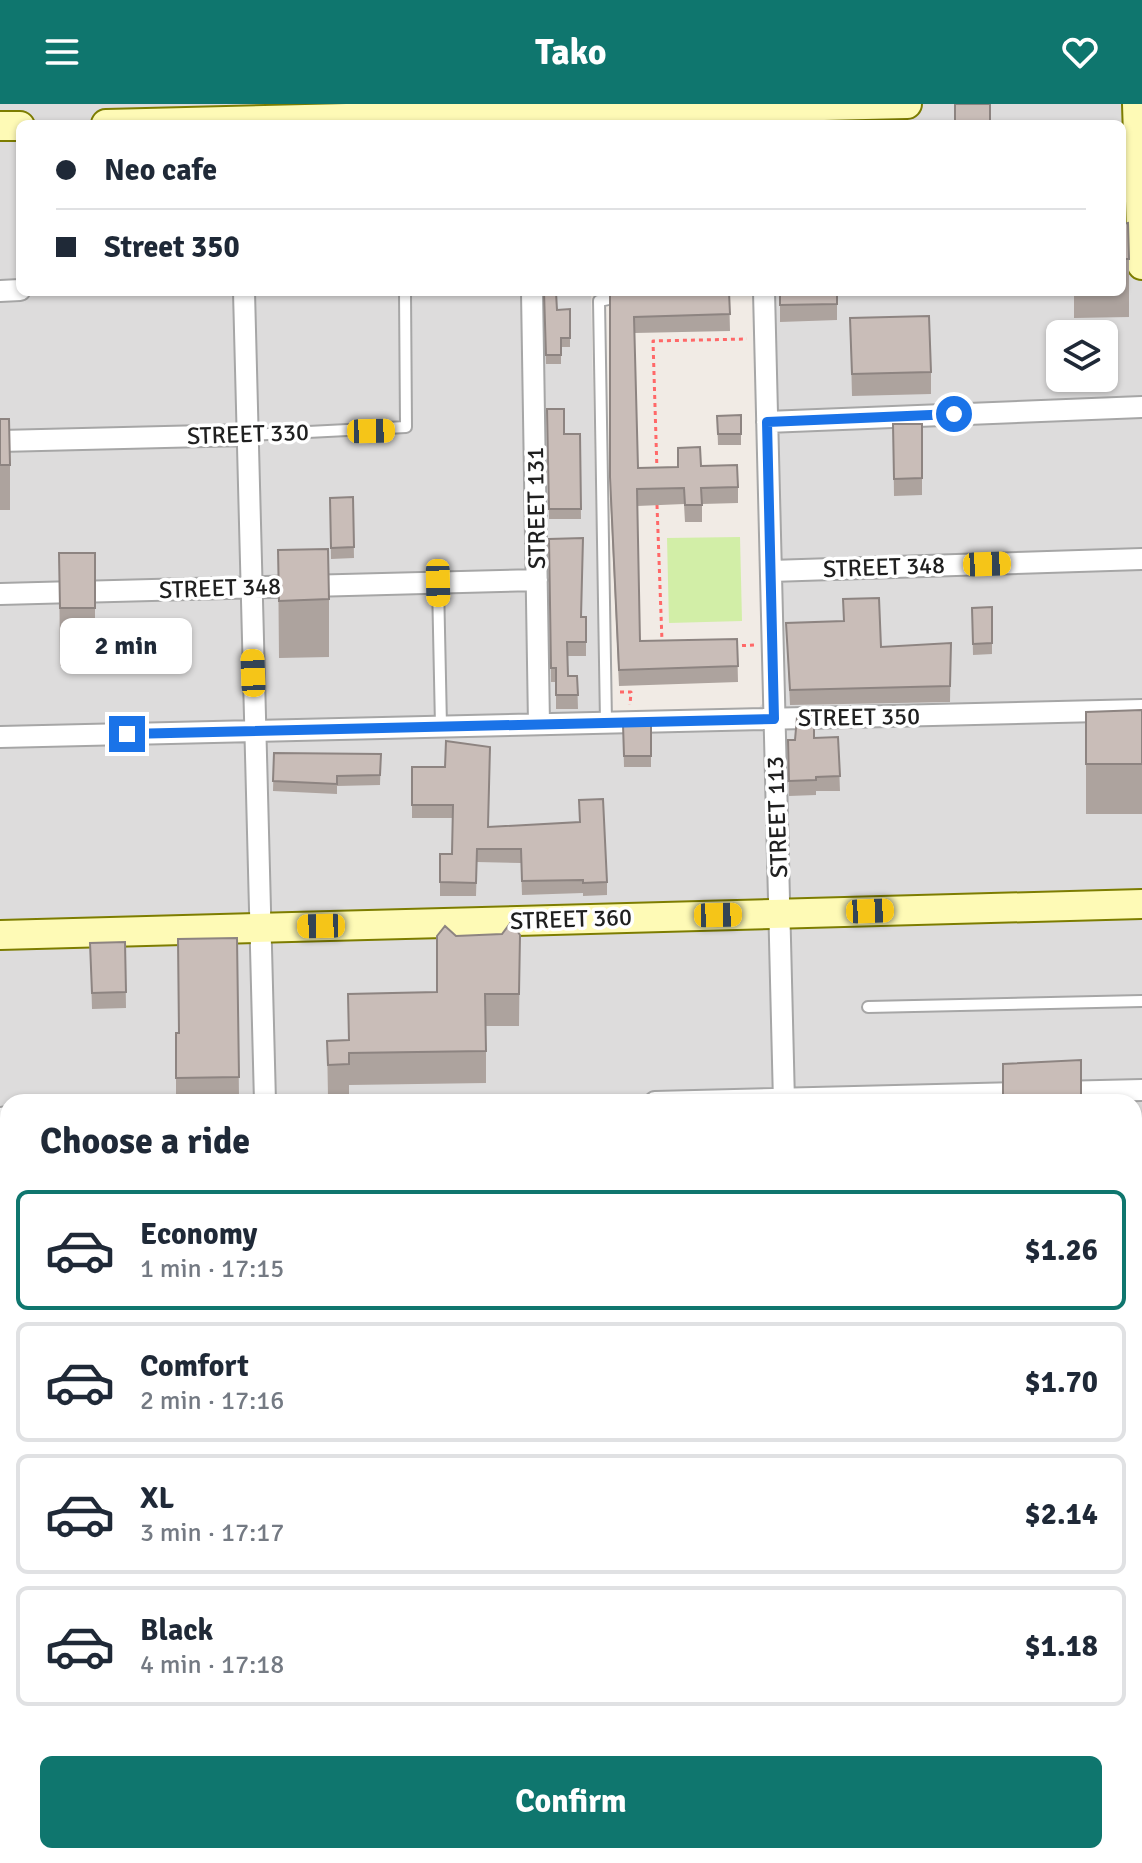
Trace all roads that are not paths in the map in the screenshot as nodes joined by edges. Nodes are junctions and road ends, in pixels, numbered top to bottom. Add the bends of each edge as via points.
1 (907, 104) edge
2 (1137, 104) edge
3 (759, 112) edge
4 (239, 117) edge
5 (181, 118) edge
6 (156, 120) edge
7 (1142, 263) edge
8 (244, 296) edge
9 (405, 296) edge
10 (532, 296) edge
11 (639, 296) edge
12 (764, 296) edge
13 (1142, 407) edge
14 (767, 422) junction
15 (247, 435) junction
16 (0, 441) edge
17 (1142, 559) edge
18 (771, 571) junction
19 (537, 580) junction
20 (438, 583) junction
21 (251, 587) junction
22 (0, 594) edge
23 (1142, 710) edge
24 (774, 719) junction
25 (606, 722) junction
26 (539, 724) junction
27 (441, 726) junction
28 (255, 731) junction
29 (0, 737) edge
30 (1142, 904) edge
31 (780, 913) junction
32 (260, 927) junction
33 (0, 935) edge
34 (1142, 1001) edge
35 (868, 1007) dead end
36 (1142, 1090) edge
37 (265, 1094) edge
38 (784, 1094) edge
39 (999, 1094) edge

1 - 3 street
2 - 7 street
3 - 4 street
4 - 5 street
5 - 6 street
8 - 15 street
9 - 15 lane, STREET 330 via 406,427
10 - 19 street, STREET 131
11 - 25 lane via 599,301
12 - 14 street, STREET 113
13 - 14 street
14 - 18 street, STREET 113
15 - 16 street, STREET 330
15 - 21 street
17 - 18 street, STREET 348
18 - 24 street, STREET 113
19 - 20 street, STREET 348
19 - 26 street, STREET 131
20 - 21 street, STREET 348
20 - 27 lane
21 - 22 street, STREET 348
21 - 28 street
23 - 24 street, STREET 350
24 - 25 street, STREET 350
24 - 31 street, STREET 113
25 - 26 street, STREET 350
26 - 27 street, STREET 350
27 - 28 street, STREET 350
28 - 29 street, STREET 350
28 - 32 street
30 - 31 street, STREET 360
31 - 32 street, STREET 360
31 - 38 street, STREET 113
32 - 33 street, STREET 360
32 - 37 street
34 - 35 lane
36 - 39 street

